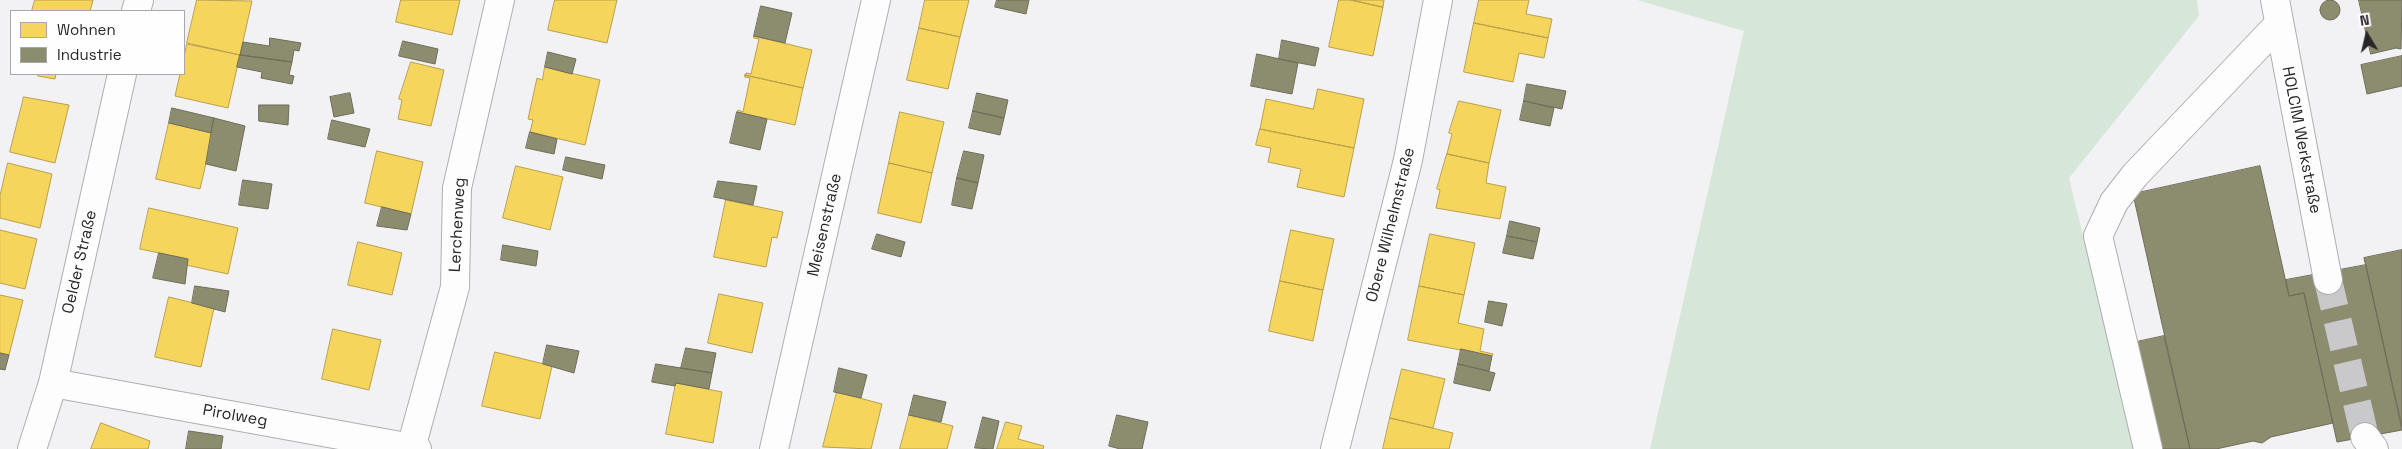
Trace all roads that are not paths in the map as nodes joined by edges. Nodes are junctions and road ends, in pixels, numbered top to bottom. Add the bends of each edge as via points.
1 (500, 0) edge
2 (876, 0) edge
3 (1438, 0) edge
4 (2277, 12) edge
5 (122, 75) edge
6 (2328, 280) tunnel mouth
7 (53, 383) junction
8 (414, 448) edge
9 (32, 449) edge
10 (774, 449) edge
11 (1335, 449) edge
12 (2148, 449) edge

1 - 8 street, Lerchenweg via 457,188 455,286
2 - 10 street, Meisenstraße
3 - 11 street, Obere Wilhelmstraße via 1408,160
4 - 6 street, HOLCIM Werkstraße
4 - 12 street via 2114,202 2098,236
5 - 7 street, Oelder Straße
7 - 8 street, Pirolweg
7 - 9 street, Oelder Straße

